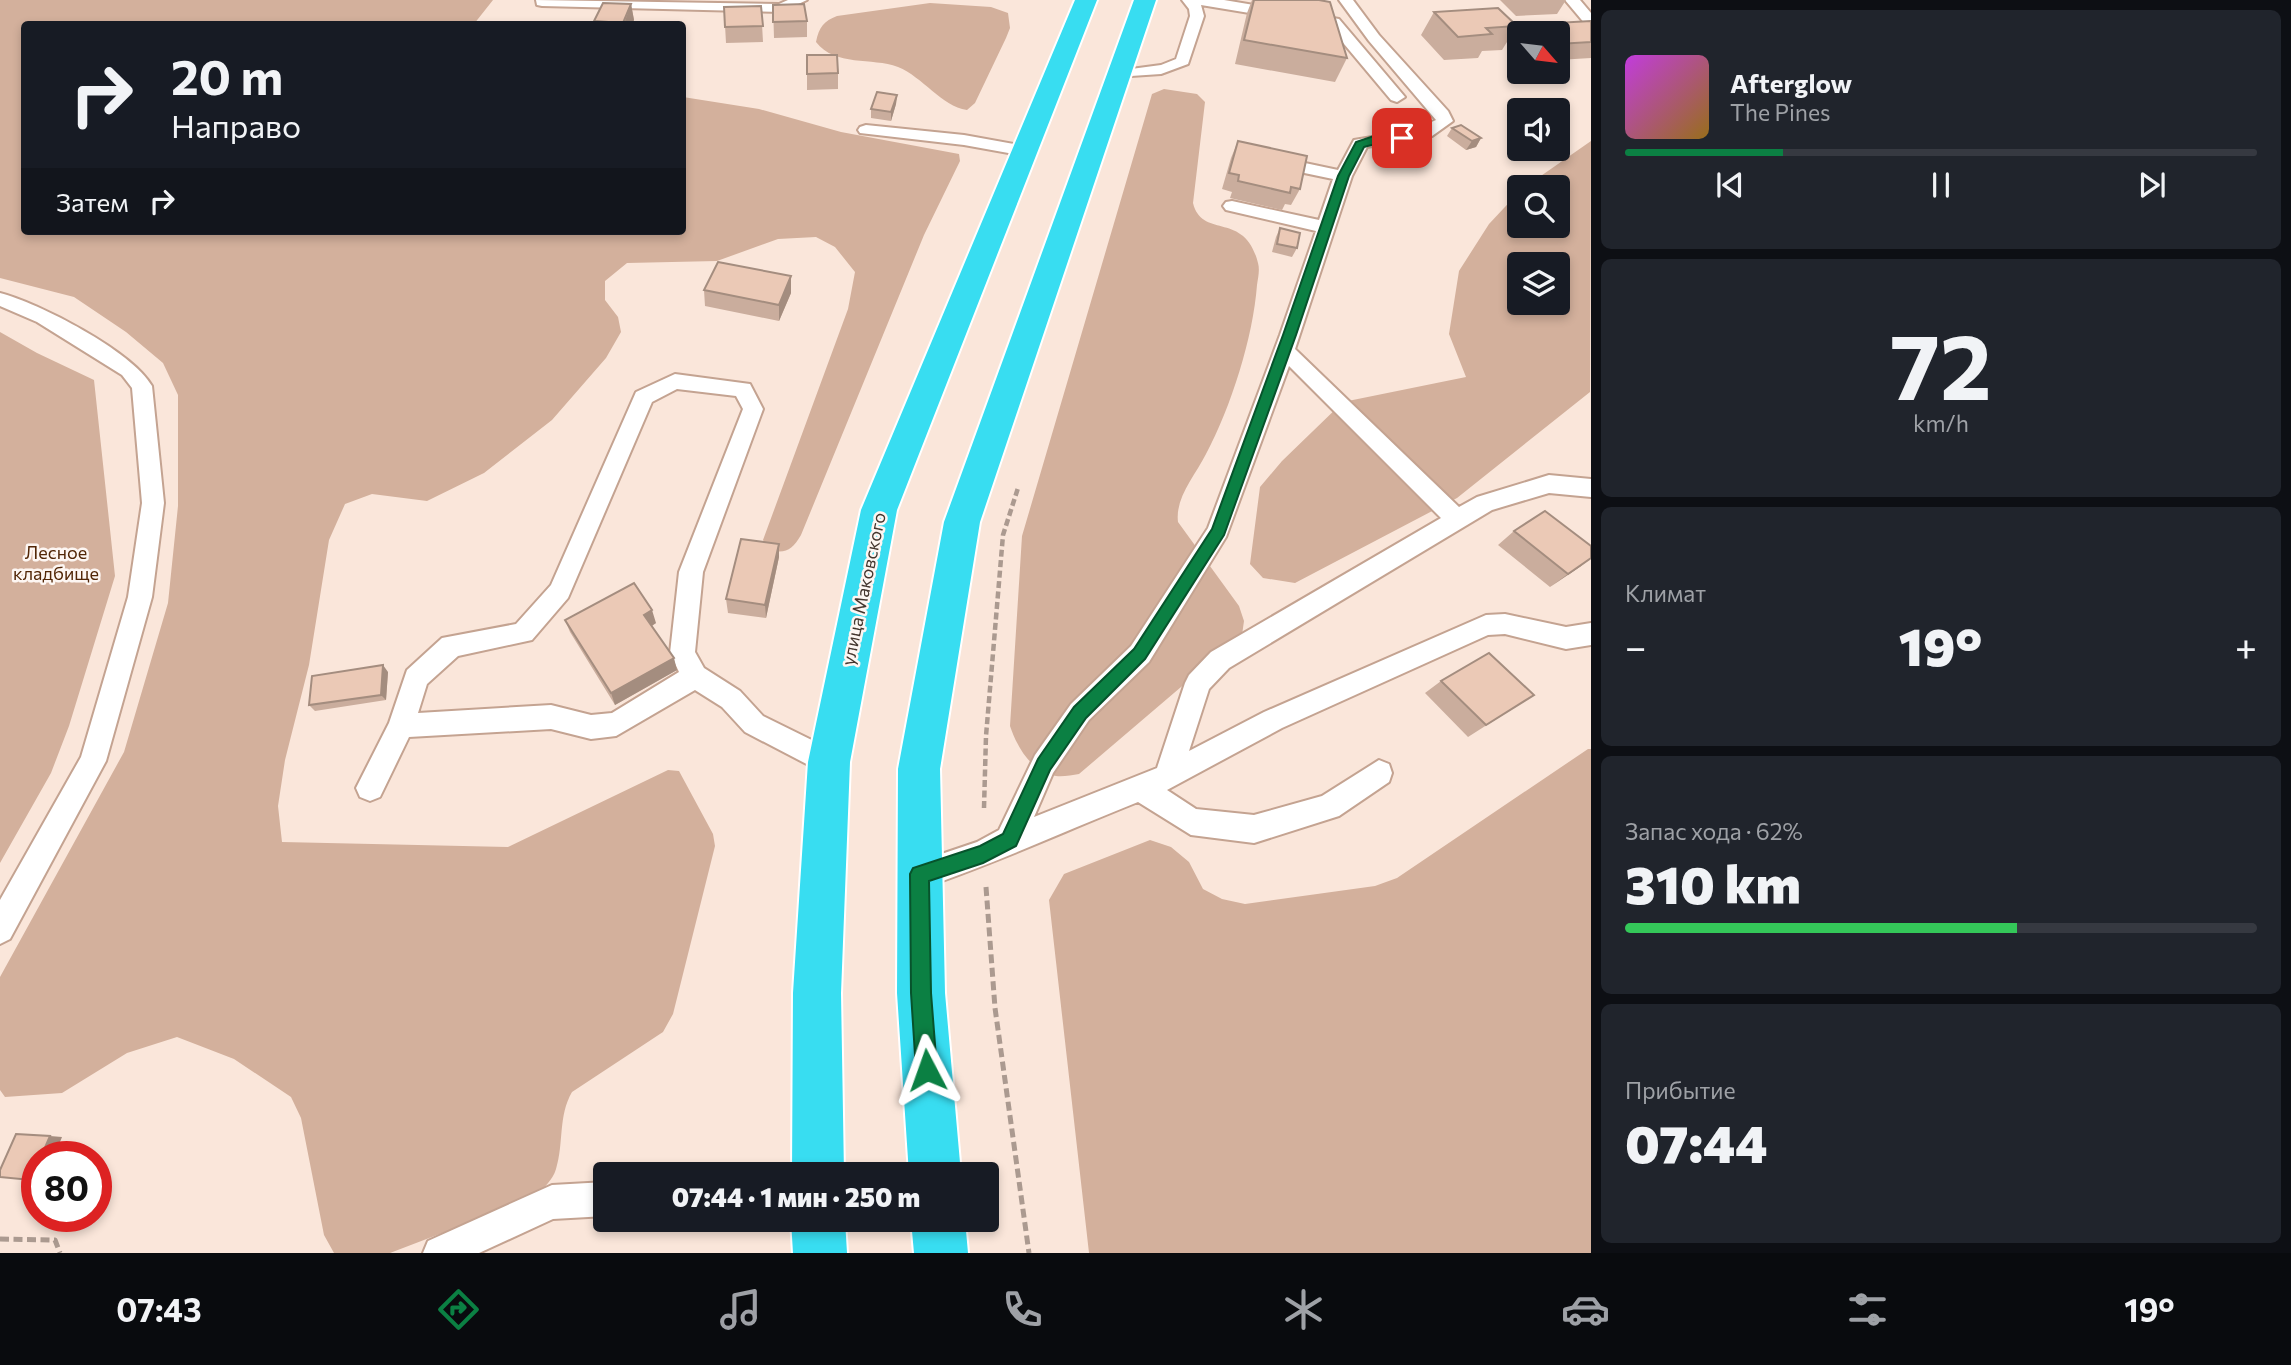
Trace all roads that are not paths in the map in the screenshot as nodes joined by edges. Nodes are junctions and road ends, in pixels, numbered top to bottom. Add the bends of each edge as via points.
1 (800, 0) edge
2 (1083, 0) edge
3 (1145, 0) edge
4 (1189, 0) edge
5 (1198, 0) edge
6 (1346, 0) edge
7 (542, 2) dead end
8 (1580, 3) edge
9 (1325, 19) junction
10 (1591, 22) edge
11 (1344, 58) edge
12 (1121, 74) junction
13 (1397, 97) dead end
14 (866, 130) dead end
15 (1025, 151) junction
16 (1254, 157) edge
17 (1343, 176) junction
18 (1231, 206) dead end
19 (1325, 227) junction
20 (0, 299) edge
21 (1284, 350) junction
22 (1591, 488) edge
23 (1457, 519) junction
24 (1591, 634) edge
25 (695, 676) junction
26 (401, 726) junction
27 (830, 762) junction
28 (1378, 773) dead end
29 (1168, 777) junction
30 (370, 788) dead end
31 (1141, 788) junction
32 (1009, 840) junction
33 (919, 874) junction
34 (0, 929) edge
35 (818, 1162) edge
36 (934, 1162) edge
37 (593, 1200) edge
38 (819, 1232) edge
39 (939, 1232) edge
40 (440, 1253) edge
41 (820, 1253) edge
42 (941, 1253) edge

1 - 7 lane via 781,8
2 - 15 highway, улица Маковского
3 - 12 highway
4 - 12 lane via 1197,16 1182,61 1177,66
5 - 9 lane
6 - 17 lane via 1445,121 1437,128 1402,138 1374,139 1360,145
8 - 10 lane
9 - 11 lane
9 - 13 lane via 1340,27
12 - 33 highway via 962,522 919,769
14 - 15 lane
15 - 27 highway, улица Маковского via 879,510
16 - 17 lane
17 - 19 lane
18 - 19 lane
19 - 21 lane
20 - 34 lane via 44,317 129,370 142,386 153,503 140,597 93,761
21 - 23 lane
21 - 32 lane via 1218,531 1140,654 1080,712 1044,764
22 - 23 lane via 1549,484 1485,503
23 - 29 lane via 1220,660 1198,683
24 - 29 lane via 1566,638 1505,624 1486,625 1273,720
25 - 26 lane via 615,724 591,727 551,717
25 - 26 lane via 682,653 691,572 753,409 743,389 675,381 643,397 561,591 523,633 451,646 416,678
25 - 27 lane via 731,699 754,724
26 - 30 lane
27 - 35 highway, улица Маковского via 817,993
28 - 31 lane via 1329,807 1254,829 1191,822
29 - 31 lane
31 - 32 lane
32 - 33 lane via 983,854
33 - 36 highway via 921,993
37 - 40 lane via 552,1202
38 - 41 highway
39 - 42 highway

